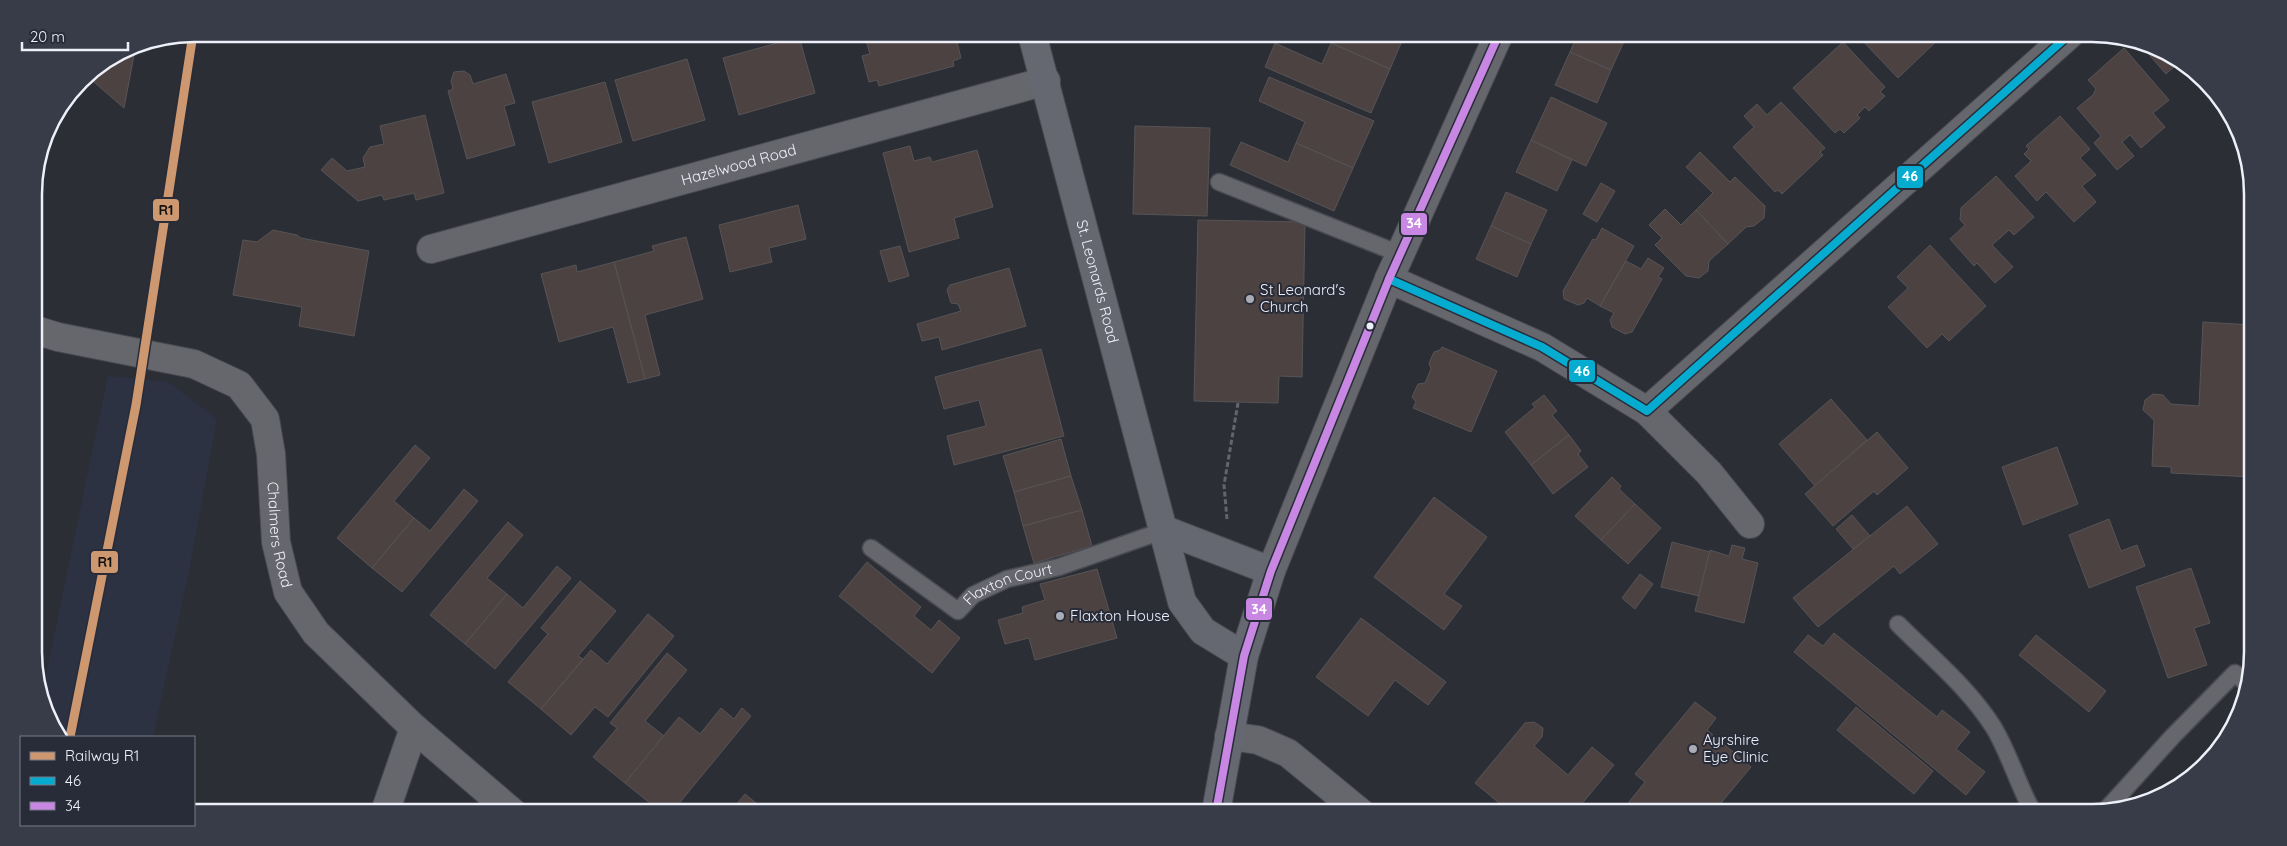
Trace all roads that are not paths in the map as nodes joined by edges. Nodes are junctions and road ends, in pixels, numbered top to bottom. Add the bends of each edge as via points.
1 (1035, 43) edge
2 (1495, 43) edge
3 (2060, 43) edge
4 (1046, 81) junction
5 (1219, 182) dead end
6 (432, 249) dead end
7 (1400, 254) junction
8 (1389, 279) junction
9 (43, 332) edge
10 (1647, 411) junction
11 (1750, 524) dead end
12 (1165, 530) junction
13 (871, 548) dead end
14 (1271, 571) junction
15 (1898, 624) dead end
16 (1244, 656) junction
17 (2242, 680) edge
18 (414, 728) junction
19 (1229, 736) junction
20 (2113, 802) edge
21 (1217, 803) edge
22 (1349, 803) edge
23 (2028, 803) edge
24 (388, 804) edge
25 (502, 804) edge

1 - 4 main road, St. Leonards Road
2 - 7 street
3 - 10 street
4 - 6 street, Hazelwood Road
4 - 12 main road, St. Leonards Road
5 - 7 lane
7 - 8 street
8 - 10 street via 1542,347
8 - 14 street
9 - 18 street, Chalmers Road via 194,364 240,385 265,419 271,454 276,542 288,592 316,633
10 - 11 street via 1709,473
12 - 13 lane, Flaxton Court via 1059,567 1007,580 974,595 958,611
12 - 14 main road
12 - 16 main road, St. Leonards Road via 1182,602 1204,631
14 - 16 main road
15 - 23 lane via 1968,692 1980,708 2005,747
16 - 19 main road
17 - 20 lane via 2235,673
18 - 24 street
18 - 25 street, Chalmers Road
19 - 21 main road
19 - 22 street via 1258,740 1288,753

